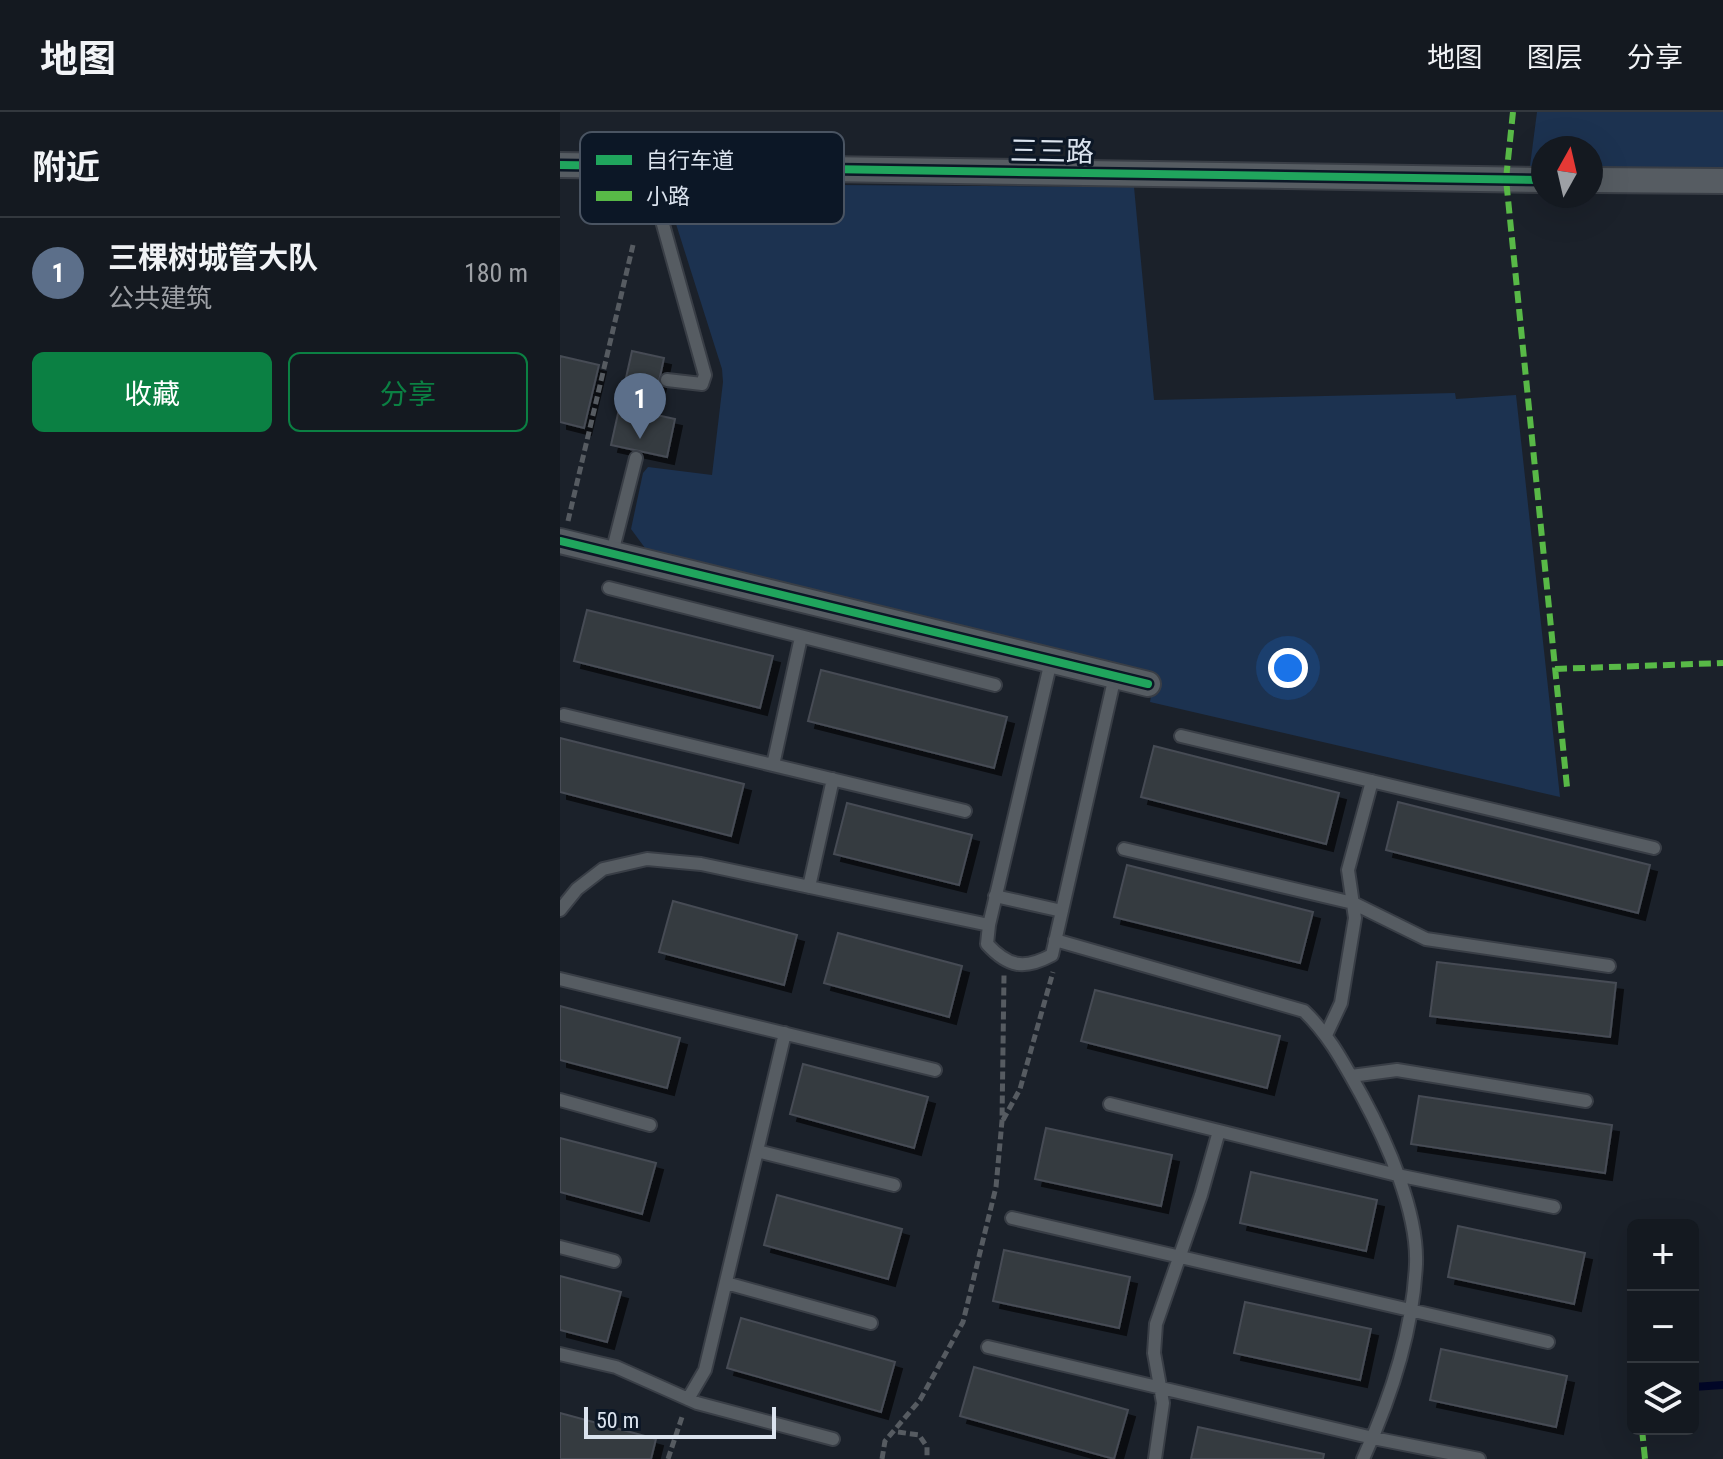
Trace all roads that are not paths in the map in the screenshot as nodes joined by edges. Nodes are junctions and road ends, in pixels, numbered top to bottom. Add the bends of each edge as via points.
1 (560, 165) edge
2 (580, 165) edge
3 (844, 170) edge
4 (1531, 180) edge
5 (1603, 180) edge
6 (1723, 181) edge
7 (663, 224) edge
8 (667, 380) dead end
9 (636, 458) dead end
10 (562, 541) edge
11 (612, 553) junction
12 (609, 588) dead end
13 (801, 637) junction
14 (1051, 661) junction
15 (1115, 676) junction
16 (1148, 684) dead end
17 (995, 685) dead end
18 (564, 715) dead end
19 (1181, 736) dead end
20 (773, 765) junction
21 (833, 779) junction
22 (1372, 781) junction
23 (965, 811) dead end
24 (1654, 848) dead end
25 (1124, 849) dead end
26 (809, 887) junction
27 (995, 896) junction
28 (1353, 903) junction
29 (560, 910) edge
30 (1062, 911) junction
31 (989, 925) junction
32 (1055, 940) junction
33 (1609, 966) dead end
34 (560, 979) edge
35 (785, 1033) junction
36 (1327, 1033) junction
37 (935, 1070) dead end
38 (1351, 1076) junction
39 (560, 1100) edge
40 (1586, 1101) dead end
41 (1110, 1104) dead end
42 (650, 1125) dead end
43 (1219, 1131) junction
44 (757, 1151) junction
45 (1397, 1175) junction
46 (894, 1185) dead end
47 (1554, 1207) dead end
48 (1012, 1218) dead end
49 (560, 1247) edge
50 (1180, 1257) junction
51 (614, 1261) dead end
52 (726, 1283) junction
53 (1408, 1311) junction
54 (871, 1323) dead end
55 (1548, 1342) dead end
56 (988, 1347) dead end
57 (560, 1354) edge
58 (1160, 1387) junction
59 (688, 1399) junction
60 (1373, 1438) junction
61 (833, 1439) dead end
62 (1155, 1459) edge
63 (1363, 1459) edge
64 (1479, 1459) edge

1 - 2 street, 三三路
3 - 4 street, 三三路
5 - 6 street
7 - 8 lane via 705,375 696,385
9 - 11 lane
10 - 11 street
11 - 14 street
12 - 13 lane
13 - 17 lane
13 - 20 lane
14 - 15 street
14 - 27 lane
15 - 16 street
15 - 30 lane
18 - 20 lane
19 - 22 lane
20 - 21 lane
21 - 23 lane
21 - 26 lane
22 - 24 lane
22 - 28 lane via 1348,870
25 - 28 lane
26 - 29 lane via 701,864 647,859 603,869
26 - 31 lane
27 - 30 lane
27 - 31 lane
28 - 33 lane via 1426,939
28 - 36 lane via 1341,1003
30 - 32 lane
31 - 32 lane via 987,944 1004,962 1030,967 1052,955
32 - 36 lane via 1304,1011
34 - 35 lane
35 - 37 lane
35 - 44 lane
36 - 38 lane
38 - 40 lane via 1397,1070
38 - 45 lane
39 - 42 lane
41 - 43 lane
43 - 45 lane
43 - 50 lane
44 - 46 lane
44 - 52 lane
45 - 47 lane
45 - 53 lane via 1416,1263
48 - 50 lane
49 - 51 lane
50 - 53 lane
50 - 58 lane via 1156,1324
52 - 54 lane
52 - 59 lane via 705,1370
53 - 55 lane
53 - 60 lane via 1403,1346
56 - 58 lane
57 - 59 lane via 616,1367
58 - 60 lane
58 - 62 lane via 1163,1403
59 - 61 lane
60 - 63 lane
60 - 64 lane

